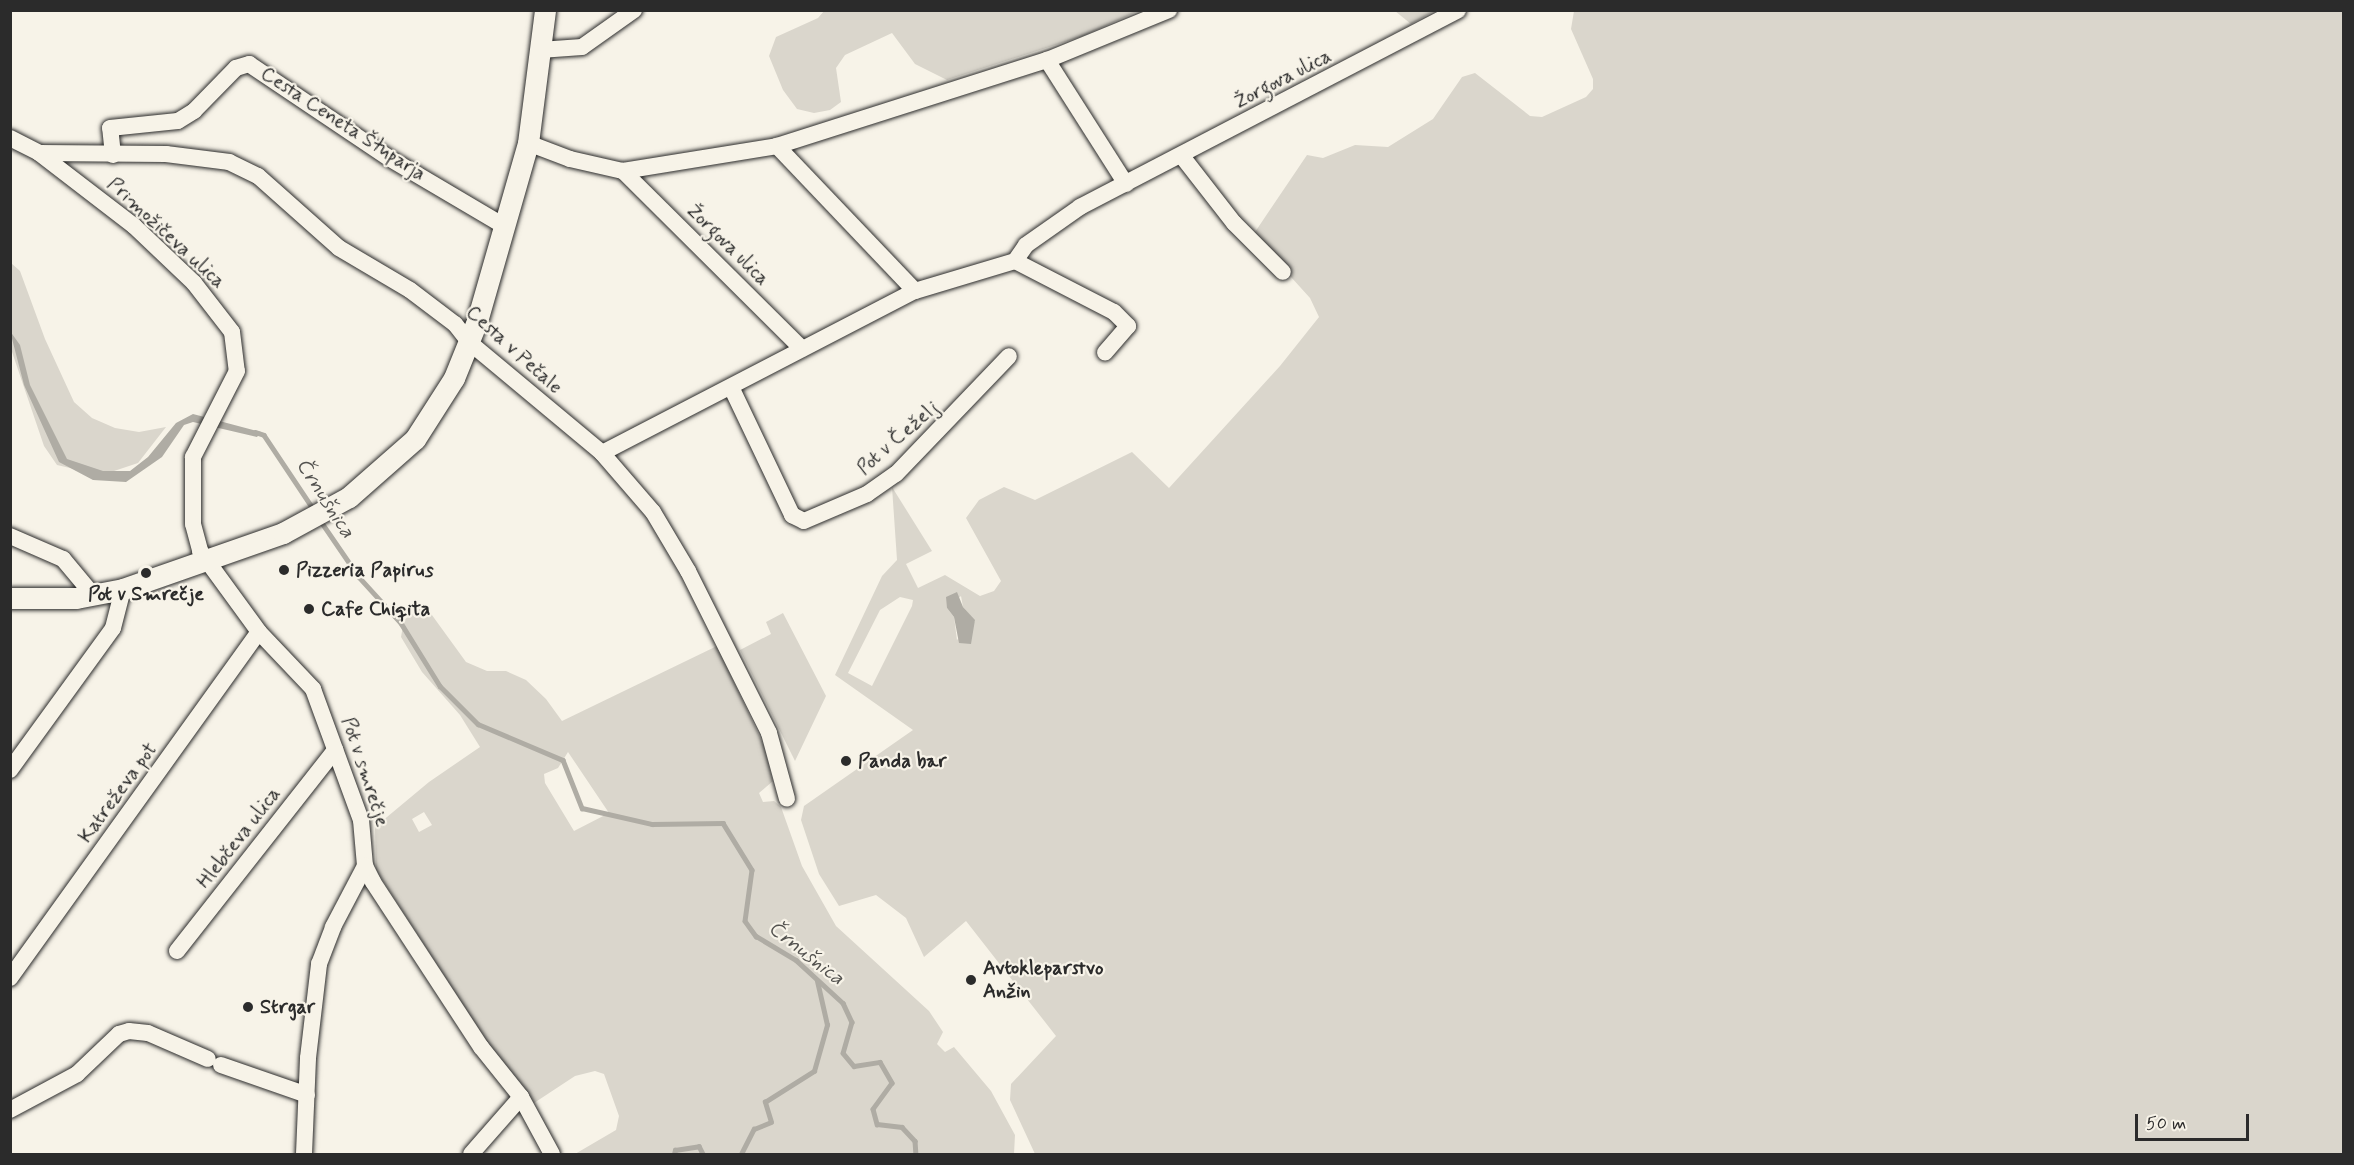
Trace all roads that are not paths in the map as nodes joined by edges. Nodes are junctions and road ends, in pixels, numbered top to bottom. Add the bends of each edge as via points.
1 (545, 10) edge
2 (634, 10) edge
3 (1169, 10) edge
4 (1458, 10) edge
5 (540, 50) junction
6 (1047, 60) junction
7 (10, 138) edge
8 (528, 143) junction
9 (777, 146) junction
10 (39, 153) junction
11 (113, 155) junction
12 (1181, 155) junction
13 (623, 171) junction
14 (1126, 184) junction
15 (504, 226) junction
16 (1015, 261) junction
17 (1283, 272) dead end
18 (915, 291) junction
19 (469, 342) junction
20 (802, 349) junction
21 (1105, 352) dead end
22 (1009, 356) dead end
23 (732, 389) junction
24 (602, 453) junction
25 (10, 536) edge
26 (207, 561) junction
27 (123, 589) junction
28 (94, 596) junction
29 (10, 598) edge
30 (259, 632) junction
31 (335, 750) junction
32 (10, 770) edge
33 (787, 799) dead end
34 (365, 866) junction
35 (177, 951) dead end
36 (10, 978) edge
37 (307, 1095) junction
38 (521, 1097) junction
39 (10, 1110) edge
40 (304, 1155) edge
41 (471, 1155) edge
42 (552, 1155) edge

1 - 5 street
2 - 5 street via 582,47
3 - 6 street
4 - 12 street, Žorgova ulica
5 - 8 street
6 - 9 street
6 - 14 street
7 - 10 street, Primožičeva ulica
8 - 13 street via 570,159
8 - 15 street
9 - 13 street
9 - 18 street
10 - 11 street, Cesta v Pečale
10 - 26 street, Primožičeva ulica via 134,226 194,283 232,332 237,371 193,457 196,540
11 - 15 street, Cesta Ceneta Štuparja via 110,128 178,121 194,111 236,68 249,64 389,158
11 - 19 street, Cesta v Pečale via 206,158 229,162 258,176 339,248 411,290 455,324
12 - 14 street, Žorgova ulica
12 - 17 street via 1234,223
13 - 20 street, Žorgova ulica
14 - 16 street, Žorgova ulica via 1071,213 1026,245
15 - 19 street
16 - 18 street
16 - 21 street via 1114,312 1128,326
18 - 20 street
19 - 24 street, Cesta v Pečale
19 - 26 street via 441,402 415,440 369,482 318,516
20 - 23 street
22 - 23 street, Pot v Čeželj via 896,474 867,494 804,521 792,514
23 - 24 street
24 - 33 street, Cesta v Pečale via 652,512 693,582 769,733
25 - 28 street via 63,559
26 - 27 street
26 - 30 street, Pot v smrečje
27 - 28 street
27 - 32 street via 113,628
28 - 29 street
30 - 31 street, Pot v smrečje via 313,689
30 - 36 street, Katreževa pot
31 - 34 street, Pot v smrečje via 361,820
31 - 35 street, Hlebčeva ulica
34 - 37 street via 333,927 319,964
34 - 38 street, Pot v smrečje via 481,1047
37 - 39 street via 214,1062 148,1033 129,1030 119,1034 77,1074
37 - 40 street
38 - 41 street
38 - 42 street, Pot v smrečje

